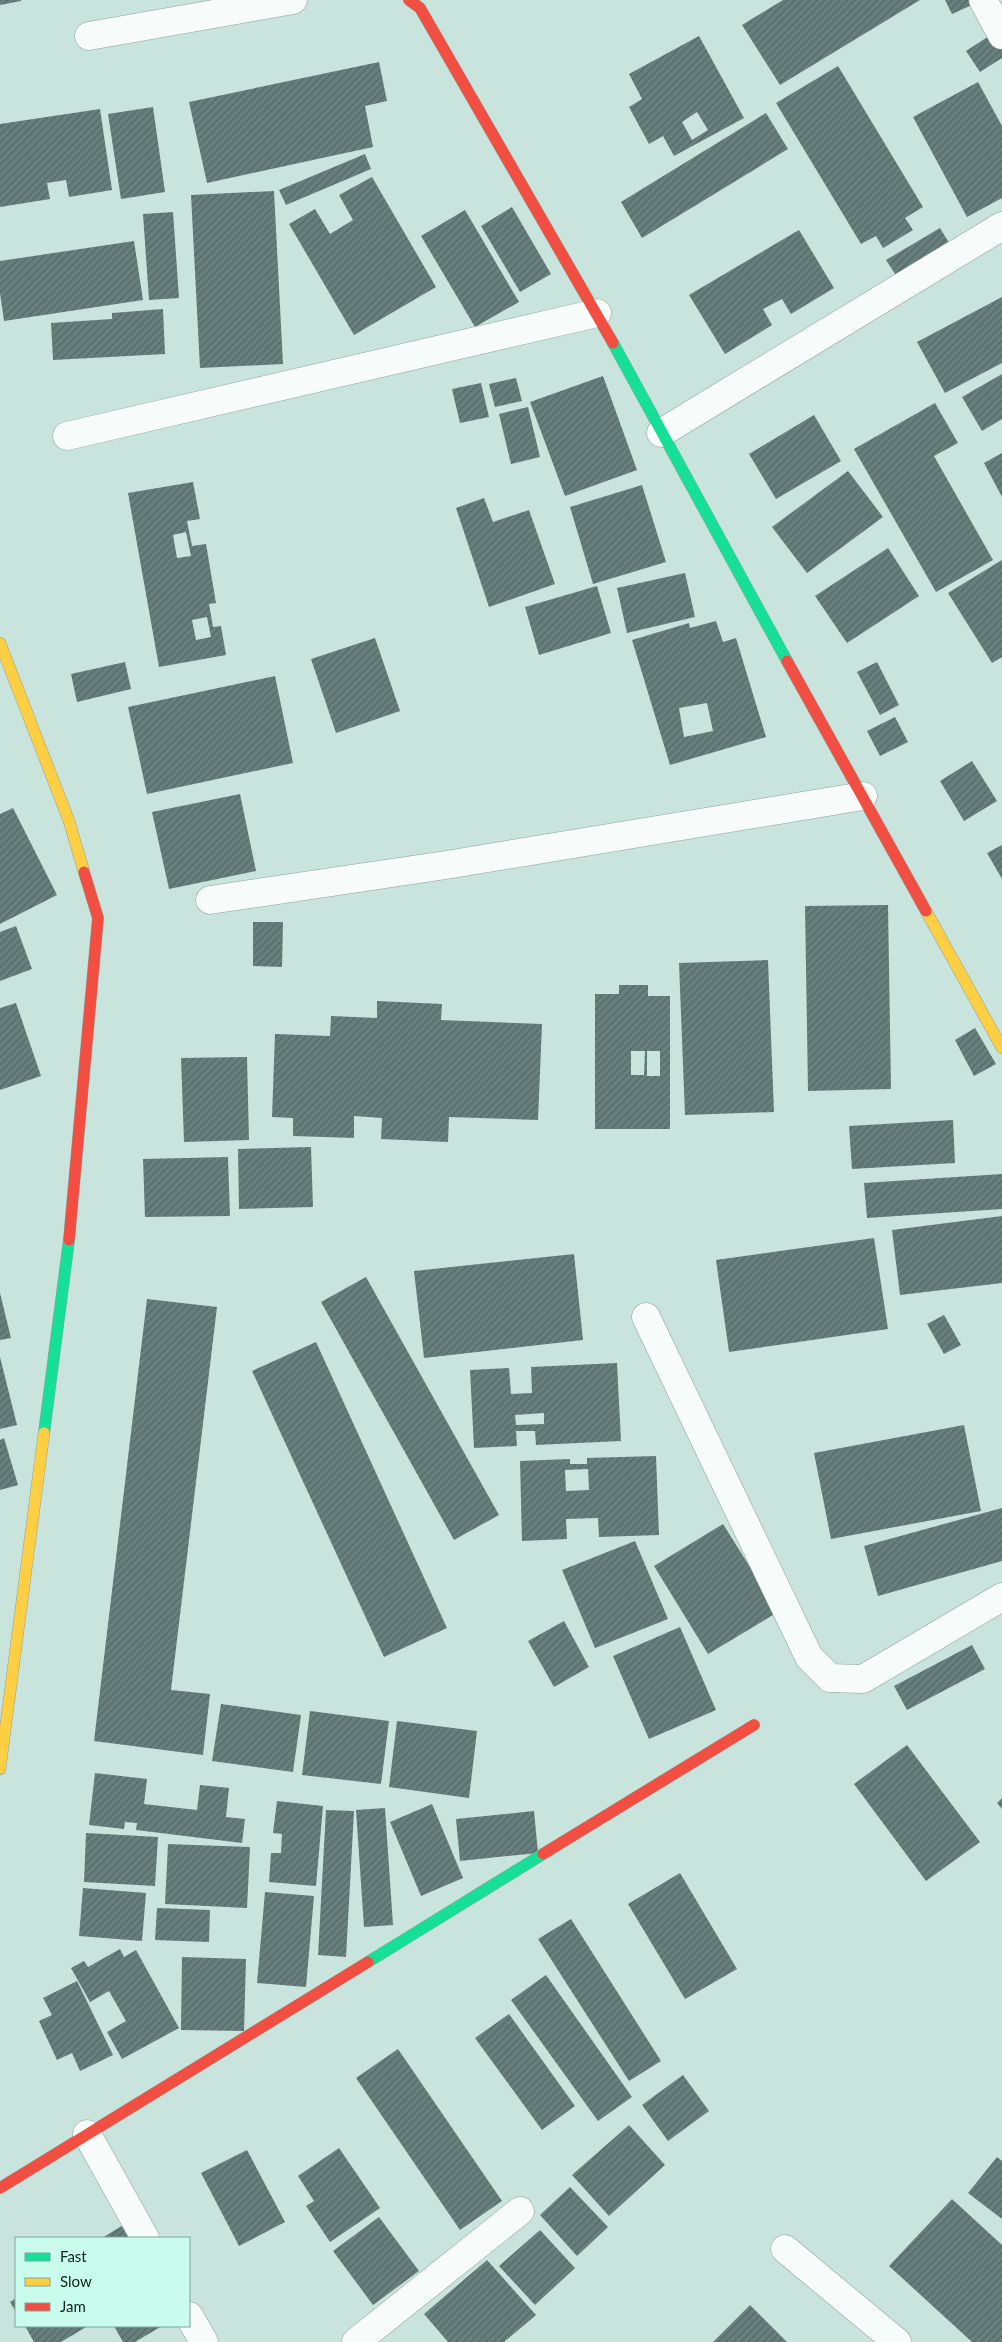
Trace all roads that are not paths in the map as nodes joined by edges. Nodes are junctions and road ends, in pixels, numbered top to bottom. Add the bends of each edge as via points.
1 (293, 0) edge
2 (409, 0) edge
3 (983, 0) edge
4 (1002, 35) edge
5 (89, 36) dead end
6 (1002, 226) edge
7 (597, 313) junction
8 (661, 433) junction
9 (67, 436) dead end
10 (0, 643) edge
11 (863, 796) junction
12 (210, 900) dead end
13 (1002, 1048) edge
14 (646, 1316) dead end
15 (1002, 1598) edge
16 (754, 1725) dead end
17 (0, 1769) edge
18 (87, 2134) junction
19 (0, 2188) edge
20 (520, 2210) dead end
21 (144, 2237) edge
22 (785, 2249) dead end
23 (190, 2318) edge
24 (204, 2342) edge
25 (356, 2342) edge
26 (897, 2342) edge

1 - 5 street
2 - 7 street via 420,8
3 - 4 street
6 - 8 street
7 - 8 street
7 - 9 street
8 - 11 street
10 - 17 street via 69,821 98,918 70,1231
11 - 12 street via 446,865
11 - 13 street
14 - 15 street via 809,1657 830,1678 863,1679
16 - 18 street
18 - 19 street
18 - 21 street
20 - 25 street
22 - 26 street
23 - 24 street

